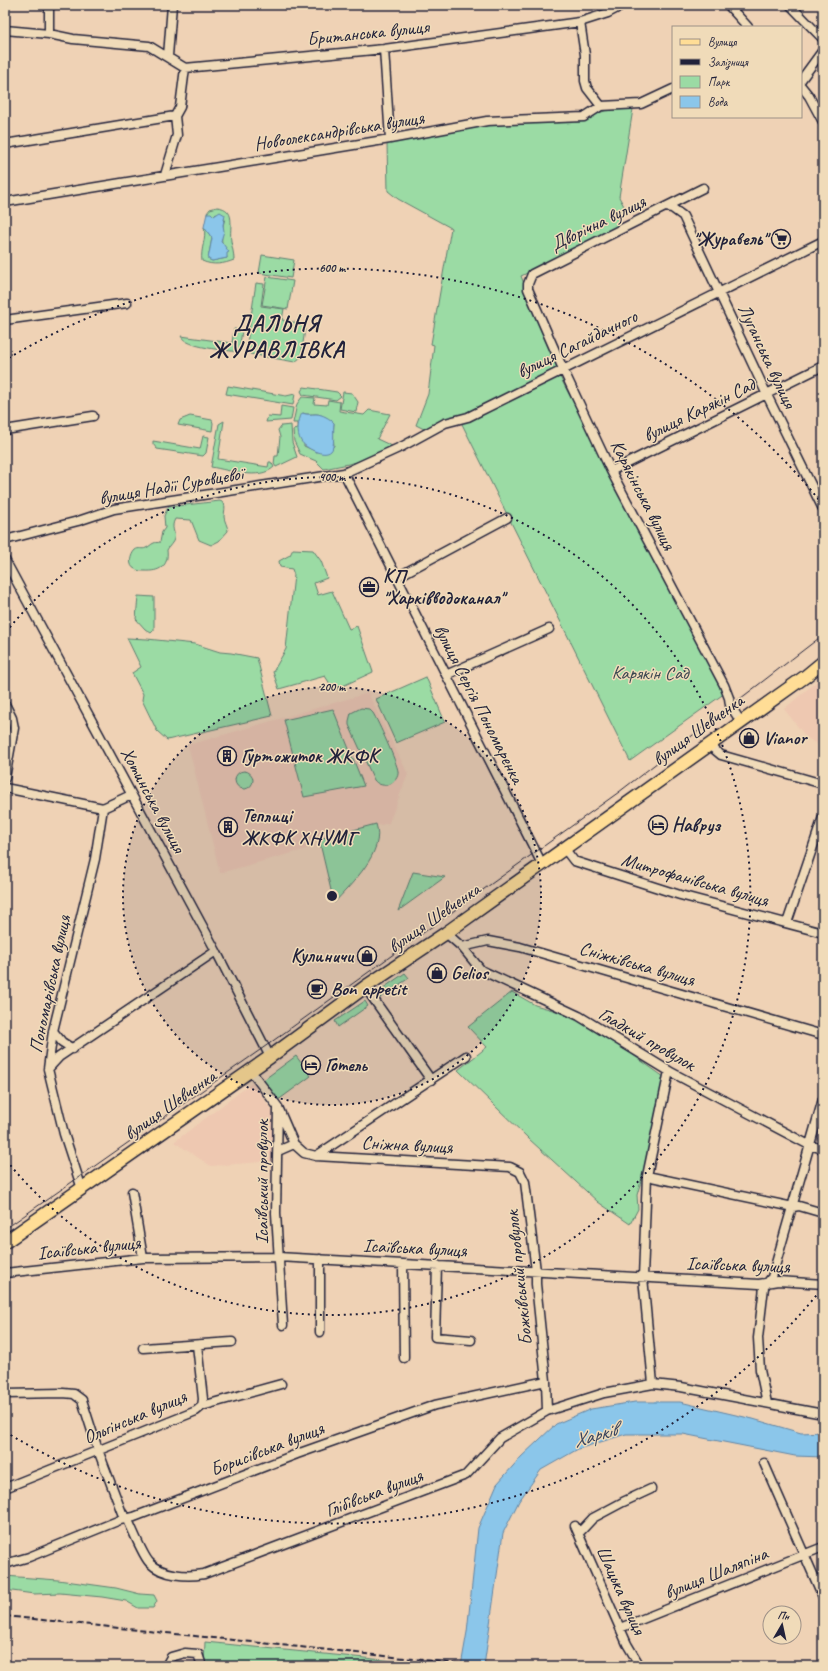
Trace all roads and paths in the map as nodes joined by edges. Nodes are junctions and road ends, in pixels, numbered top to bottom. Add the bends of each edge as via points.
1 (49, 5) edge
2 (172, 5) edge
3 (623, 5) edge
4 (728, 5) edge
5 (790, 5) edge
6 (580, 22) junction
7 (747, 26) edge
8 (5, 30) edge
9 (49, 34) junction
10 (823, 39) edge
11 (384, 49) junction
12 (823, 50) edge
13 (168, 56) junction
14 (185, 68) junction
15 (802, 79) edge
16 (802, 87) edge
17 (672, 89) edge
18 (602, 106) junction
19 (175, 116) junction
20 (823, 122) edge
21 (390, 140) junction
22 (5, 144) edge
23 (165, 175) junction
24 (703, 188) dead end
25 (5, 202) edge
26 (665, 207) junction
27 (683, 216) joint
28 (823, 240) edge
29 (529, 279) joint
30 (719, 292) junction
31 (126, 304) dead end
32 (5, 320) edge
33 (823, 366) edge
34 (563, 369) junction
35 (767, 395) junction
36 (93, 416) dead end
37 (5, 430) edge
38 (611, 471) junction
39 (344, 473) junction
40 (823, 509) edge
41 (507, 518) dead end
42 (5, 540) edge
43 (5, 560) edge
44 (397, 577) junction
45 (549, 629) dead end
46 (823, 662) edge
47 (446, 675) junction
48 (5, 704) edge
49 (741, 722) junction
50 (709, 745) junction
51 (5, 778) edge
52 (823, 784) edge
53 (5, 788) edge
54 (131, 795) junction
55 (103, 808) junction
56 (823, 817) edge
57 (564, 848) junction
58 (542, 864) junction
59 (787, 923) junction
60 (446, 933) junction
61 (823, 933) edge
62 (462, 947) junction
63 (216, 951) junction
64 (365, 987) junction
65 (53, 1031) junction
66 (823, 1035) edge
67 (74, 1049) junction
68 (466, 1056) dead end
69 (270, 1057) junction
70 (48, 1069) junction
71 (250, 1070) junction
72 (669, 1071) junction
73 (431, 1080) junction
74 (823, 1099) edge
75 (278, 1108) junction
76 (294, 1144) junction
77 (334, 1144) junction
78 (809, 1145) junction
79 (823, 1149) edge
80 (278, 1151) junction
81 (316, 1156) junction
82 (335, 1157) junction
83 (520, 1172) joint
84 (647, 1176) junction
85 (82, 1189) junction
86 (132, 1192) dead end
87 (792, 1207) junction
88 (823, 1213) edge
89 (5, 1242) edge
90 (278, 1257) junction
91 (143, 1258) junction
92 (320, 1259) junction
93 (403, 1264) junction
94 (437, 1265) junction
95 (536, 1271) junction
96 (5, 1272) edge
97 (643, 1277) junction
98 (768, 1283) junction
99 (823, 1284) edge
100 (283, 1325) dead end
101 (320, 1332) dead end
102 (471, 1340) dead end
103 (232, 1342) dead end
104 (197, 1344) junction
105 (143, 1348) dead end
106 (404, 1358) dead end
107 (546, 1381) junction
108 (281, 1384) dead end
109 (653, 1384) junction
110 (5, 1394) edge
111 (767, 1403) junction
112 (202, 1406) junction
113 (547, 1411) junction
114 (823, 1414) edge
115 (98, 1450) junction
116 (764, 1463) dead end
117 (5, 1488) edge
118 (651, 1489) dead end
119 (127, 1518) junction
120 (823, 1547) edge
121 (804, 1555) junction
122 (5, 1564) edge
123 (823, 1597) edge
124 (620, 1628) junction
125 (166, 1666) edge
126 (202, 1666) edge
127 (640, 1666) edge

1 - 9 street
2 - 13 street
3 - 6 street, Британська вулиця
4 - 7 street
5 - 10 street
6 - 11 street, Британська вулиця
6 - 18 street via 585,55 585,81 587,88
8 - 9 street
9 - 13 street via 73,39 149,46
11 - 14 street, Британська вулиця
11 - 21 street
12 - 15 street
13 - 14 street
14 - 19 street via 180,107
16 - 20 street
17 - 18 street, Новоолександрівська вулиця via 641,104
18 - 21 street, Новоолександрівська вулиця via 584,117 487,121
19 - 22 street
19 - 23 street via 177,135
21 - 23 street, Новоолександрівська вулиця
23 - 25 street, Новоолександрівська вулиця
24 - 26 street
26 - 27 street, Дворічна вулиця via 672,208
26 - 29 street, Дворічна вулиця via 536,271
27 - 30 street, Луганська вулиця
28 - 30 street, вулиця Сагайдачного
29 - 34 street, Карякінська вулиця via 528,289
30 - 34 street, вулиця Сагайдачного
30 - 35 street, Луганська вулиця
31 - 32 street
33 - 35 street, вулиця Карякін Сад
34 - 38 street, Карякінська вулиця
34 - 39 street, вулиця Сагайдачного via 468,417 444,423 403,446
35 - 38 street, вулиця Карякін Сад
35 - 40 street, Луганська вулиця
36 - 37 street
38 - 49 street, Карякінська вулиця
39 - 42 street, вулиця Надії Суровцевої via 114,509
39 - 44 street, вулиця Сергія Пономаренка
41 - 44 street
43 - 54 street, Хотинська вулиця
44 - 47 street, вулиця Сергія Пономаренка
45 - 47 street
46 - 49 main road, вулиця Шевченка
47 - 58 street, вулиця Сергія Пономаренка
48 - 51 street via 14,728
49 - 50 main road, вулиця Шевченка
50 - 52 street via 721,755
50 - 57 main road, вулиця Шевченка
53 - 55 street
54 - 55 street
54 - 63 street, Хотинська вулиця
55 - 65 street, Пономарівська вулиця via 95,859
56 - 59 street
57 - 58 main road, вулиця Шевченка
57 - 59 street, Митрофанівська вулиця via 574,861 680,895
58 - 60 main road, вулиця Шевченка
59 - 61 street, Митрофанівська вулиця
60 - 62 street
60 - 64 main road, вулиця Шевченка
62 - 66 street, Сніжківська вулиця via 488,941 520,947
62 - 72 street, Гладкий провулок via 481,970 578,1016
63 - 67 street
63 - 69 street, Хотинська вулиця
64 - 69 main road, вулиця Шевченка
64 - 73 street
65 - 67 street via 62,1042
65 - 70 street, Пономарівська вулиця
67 - 70 street via 59,1057
68 - 73 street
69 - 71 main road, вулиця Шевченка
70 - 85 street, Пономарівська вулиця via 64,1134
71 - 75 street, Ісаївський провулок
71 - 85 main road, вулиця Шевченка
72 - 78 street, Гладкий провулок
72 - 84 street
73 - 77 street
74 - 78 street
75 - 76 street
75 - 80 street, Ісаївський провулок
76 - 80 street
76 - 81 street, Сніжна вулиця via 304,1153
77 - 81 street
77 - 82 street via 332,1150
78 - 79 street, Гладкий провулок
78 - 87 street
80 - 90 street, Ісаївський провулок
81 - 82 street, Сніжна вулиця
82 - 83 street, Сніжна вулиця via 510,1167
83 - 95 street, Божківський провулок via 525,1182
84 - 87 street
84 - 97 street
85 - 89 main road, вулиця Шевченка
86 - 91 street
87 - 88 street via 799,1206
87 - 98 street via 772,1277
90 - 91 street, Ісаївська вулиця
90 - 92 street, Ісаївська вулиця
90 - 100 street, Ісаївський провулок
91 - 96 street, Ісаївська вулиця
92 - 93 street, Ісаївська вулиця
92 - 101 street
93 - 94 street, Ісаївська вулиця
93 - 106 street
94 - 95 street, Ісаївська вулиця
94 - 102 street via 435,1337
95 - 97 street, Ісаївська вулиця
95 - 107 street, Божківський провулок
97 - 98 street, Ісаївська вулиця
97 - 109 street
98 - 99 street, Ісаївська вулиця via 778,1281
98 - 111 street via 764,1287 758,1338 760,1370
103 - 104 street
104 - 105 street
104 - 112 street
107 - 113 street
107 - 119 street, Борисівська вулиця via 435,1405
108 - 112 street, Ольгінська вулиця
109 - 111 street, Глібівська вулиця
109 - 113 street, Глібівська вулиця via 604,1393
110 - 115 street, Глібівська вулиця via 64,1392 78,1396 84,1404
111 - 114 street, Глібівська вулиця
112 - 115 street, Ольгінська вулиця via 196,1411
113 - 119 street, Глібівська вулиця via 500,1438 466,1475 204,1574 184,1576 149,1563
115 - 117 street, Ольгінська вулиця
115 - 119 street, Глібівська вулиця via 122,1513
116 - 121 street
118 - 124 street, Шацька вулиця via 593,1518 577,1530
119 - 122 street, Борисівська вулиця
120 - 121 street, вулиця Шаляпіна
121 - 123 street
121 - 124 street, вулиця Шаляпіна
124 - 127 street, Шацька вулиця
125 - 126 street via 171,1657 185,1653 198,1654

